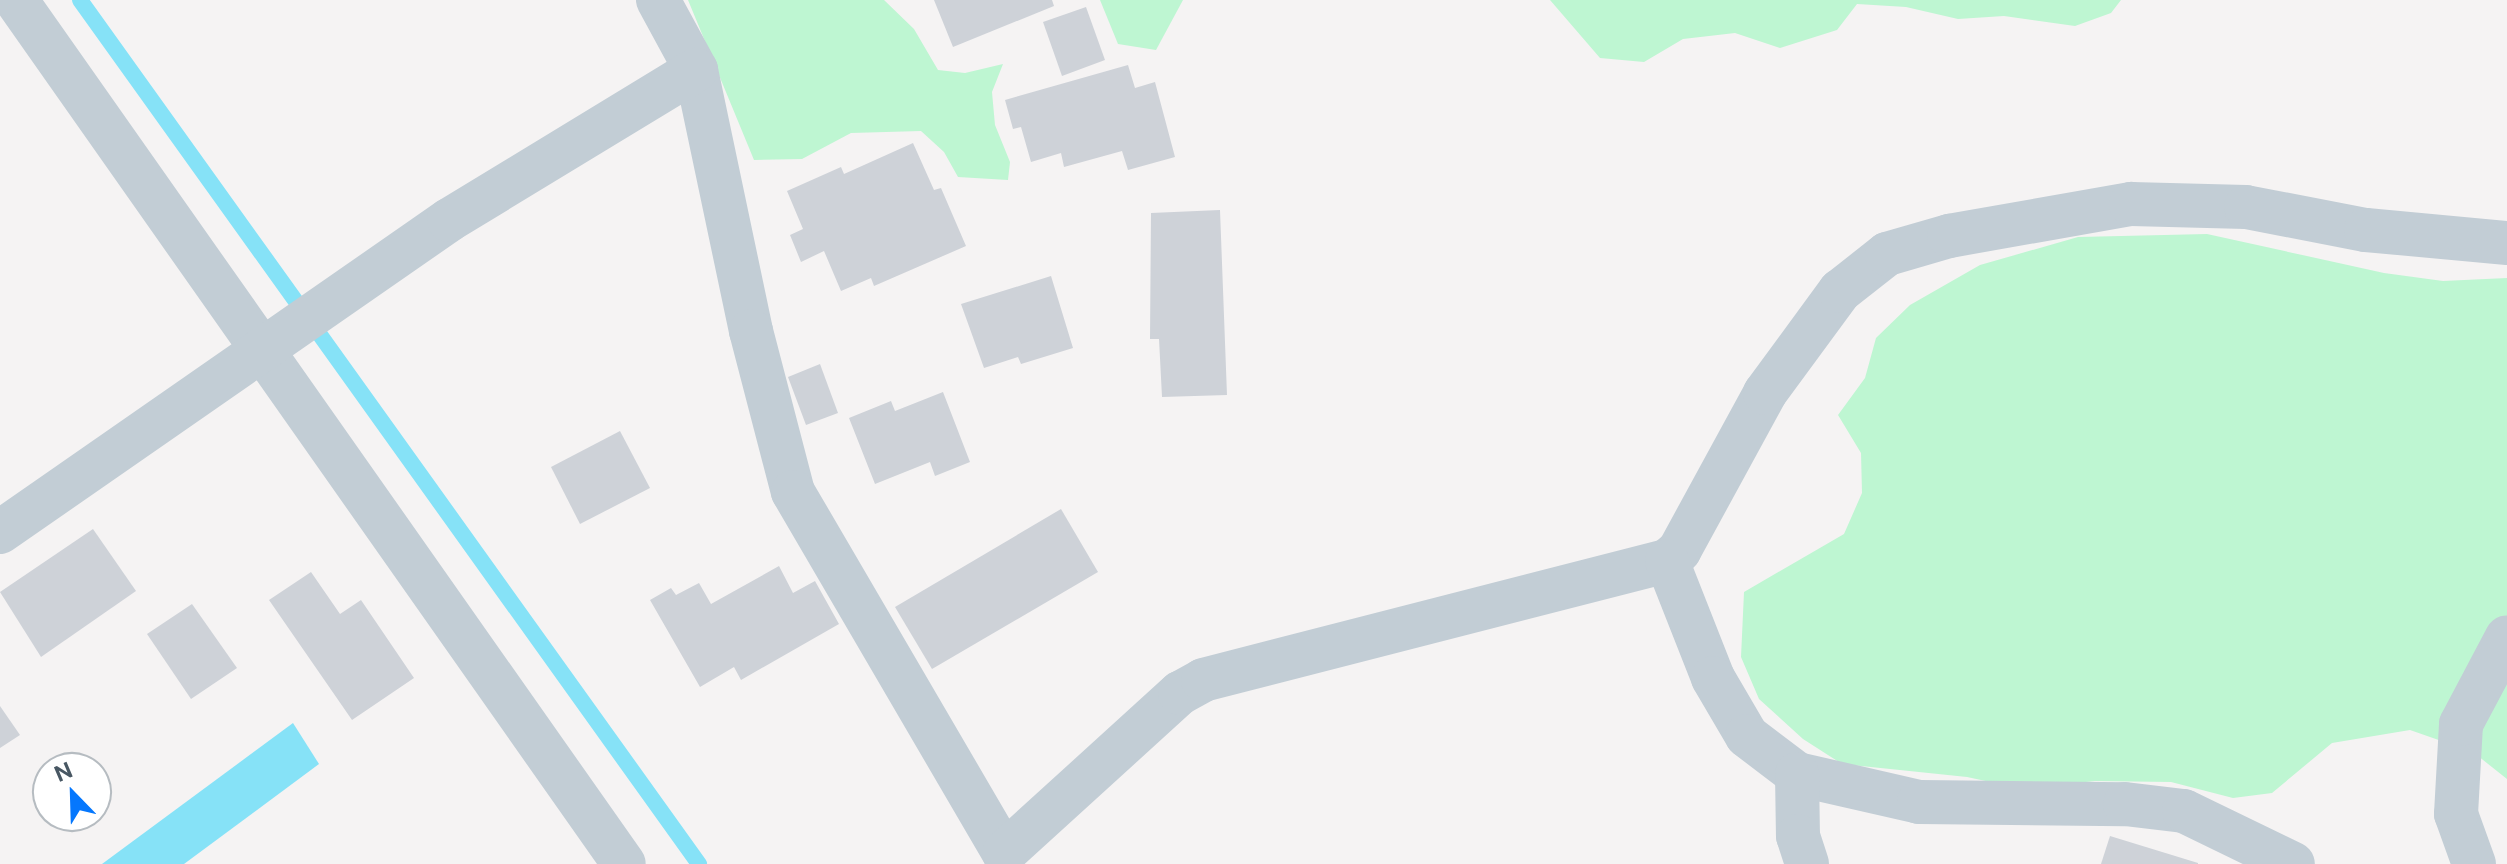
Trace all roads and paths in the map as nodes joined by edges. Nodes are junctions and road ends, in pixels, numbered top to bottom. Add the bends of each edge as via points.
1 (16, 0) edge
2 (658, 0) edge
3 (696, 70) junction
4 (2507, 243) edge
5 (262, 348) junction
6 (0, 532) edge
7 (1667, 561) junction
8 (2507, 637) edge
9 (1797, 774) junction
10 (998, 859) edge
11 (624, 864) edge
12 (1807, 864) edge
13 (2293, 864) edge
14 (2474, 864) edge

1 - 5 street
2 - 3 street
3 - 5 street via 463,211
3 - 10 street via 751,331 793,492
4 - 7 street via 2366,230 2246,207 2131,204 1949,236 1887,254 1840,291 1765,393 1679,551
5 - 6 street
5 - 11 street
7 - 9 street via 1713,678 1747,736
7 - 10 street via 1203,680 1180,693
8 - 14 street via 2461,724 2456,814
9 - 12 street via 1798,836
9 - 13 street via 1919,802 2125,804 2184,811

